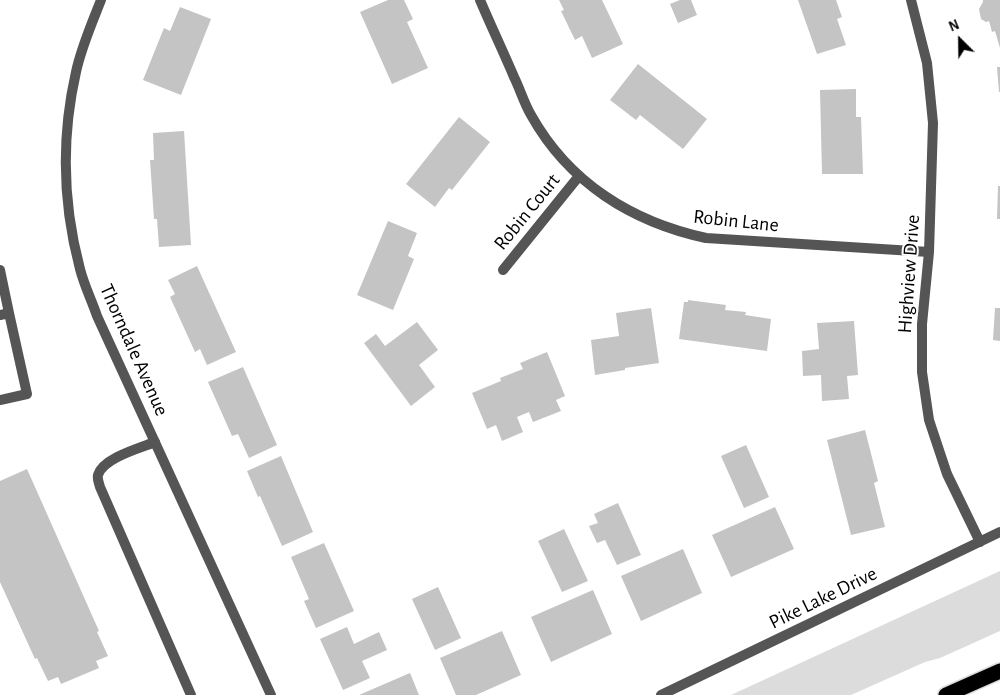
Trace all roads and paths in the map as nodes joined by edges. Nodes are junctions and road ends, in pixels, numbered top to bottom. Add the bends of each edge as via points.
1 (101, 0) edge
2 (480, 0) edge
3 (912, 0) edge
4 (579, 176) junction
5 (929, 252) junction
6 (0, 270) edge
7 (503, 270) dead end
8 (5, 314) edge
9 (0, 400) edge
10 (155, 442) junction
11 (1000, 532) edge
12 (980, 542) junction
13 (1000, 671) edge
14 (268, 694) edge
15 (191, 695) edge
16 (660, 695) edge
17 (946, 695) edge

1 - 10 street, Thorndale Avenue via 76,71 68,119 65,166 70,224 80,271 97,316
2 - 4 street, Robin Lane via 531,115 552,147
3 - 5 street, Highview Drive via 927,63 933,123
4 - 5 street, Robin Lane via 642,218 706,238
4 - 7 street, Robin Court
5 - 12 street, Highview Drive via 922,324 922,372 929,420 947,474
6 - 8 street
8 - 9 street via 27,394
10 - 14 street, Thorndale Avenue
10 - 15 street via 109,461 97,477
11 - 12 street, Pike Lake Drive
12 - 16 street, Pike Lake Drive
13 - 17 highway

